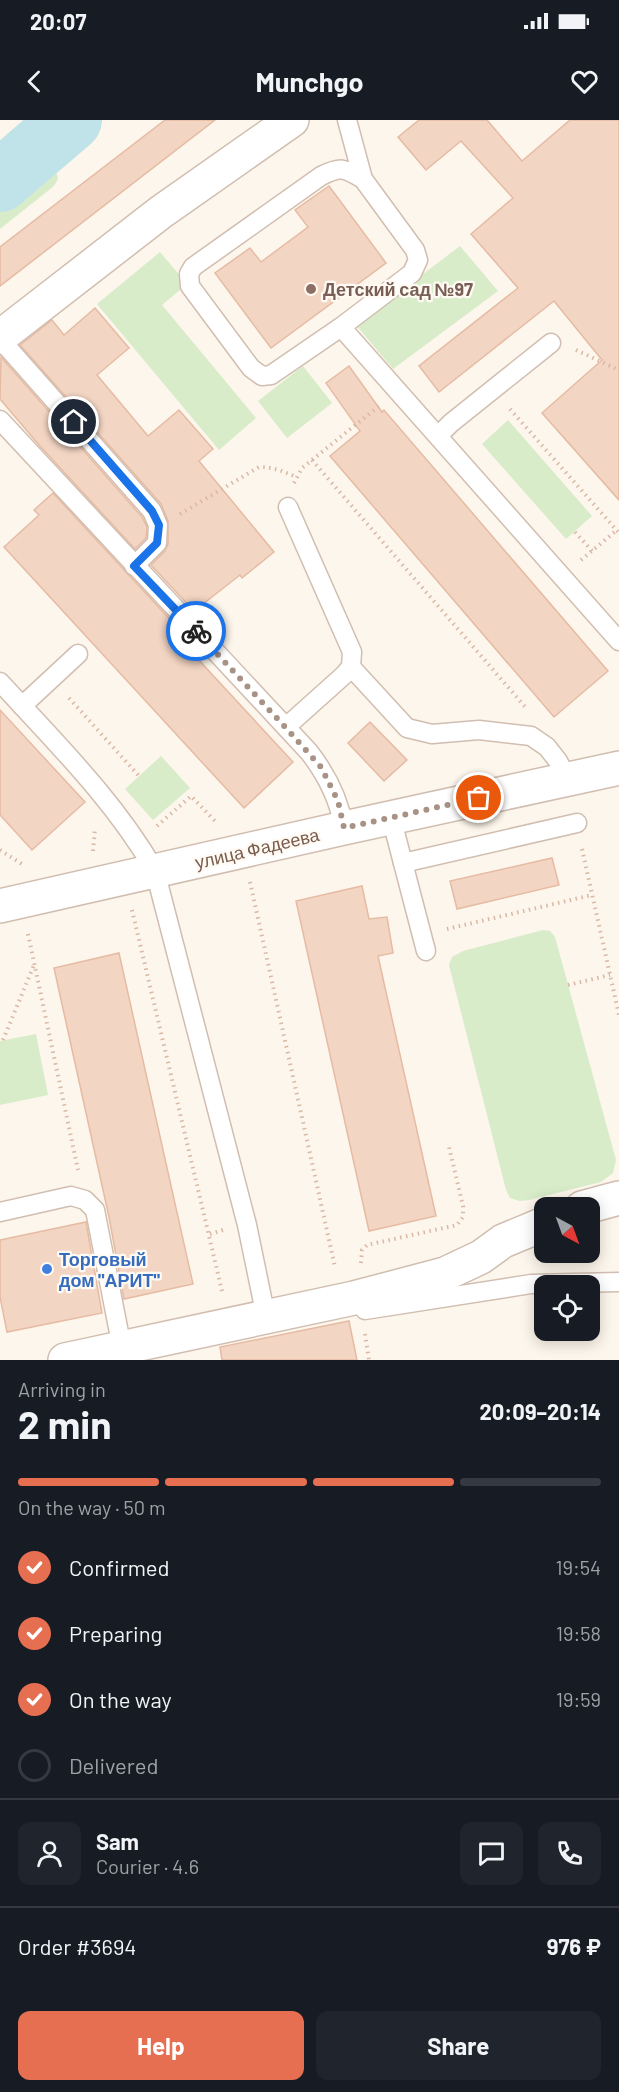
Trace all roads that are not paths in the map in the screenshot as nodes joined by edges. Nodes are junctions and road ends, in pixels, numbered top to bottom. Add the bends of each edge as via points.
1 (292, 120) edge
2 (347, 120) edge
3 (363, 179) junction
4 (341, 327) junction
5 (0, 338) edge
6 (551, 343) road end
7 (0, 420) edge
8 (438, 436) junction
9 (288, 507) road end
10 (134, 566) junction
11 (619, 641) edge
12 (78, 654) dead end
13 (351, 667) junction
14 (0, 682) edge
15 (22, 706) junction
16 (286, 728) junction
17 (619, 768) edge
18 (567, 779) junction
19 (391, 817) junction
20 (577, 823) road end
21 (344, 828) junction
22 (403, 864) junction
23 (155, 871) junction
24 (0, 906) edge
25 (424, 943) road end
26 (619, 1198) edge
27 (600, 1203) edge
28 (0, 1212) edge
29 (534, 1228) edge
30 (619, 1282) edge
31 (351, 1298) junction
32 (266, 1317) junction
33 (122, 1348) junction
34 (65, 1360) edge

1 - 5 street via 161,212
2 - 3 lane
3 - 4 lane via 415,250 418,260 412,273
3 - 4 lane via 336,168 321,176 193,267 189,274 190,286 251,368 262,376 271,375
4 - 8 lane
5 - 10 lane via 152,511 159,525 157,543
6 - 8 lane
7 - 10 lane
8 - 11 lane
9 - 13 lane via 344,630 352,652
10 - 16 lane
12 - 15 lane
13 - 16 lane
13 - 18 lane via 407,728 432,734 479,730 540,740 558,760
14 - 15 lane
15 - 23 lane via 98,789 139,842
16 - 21 lane via 321,767 338,801
17 - 18 street, улица Фадеева
18 - 19 street, улица Фадеева
19 - 21 street, улица Фадеева
19 - 22 lane
20 - 22 lane
21 - 23 street, улица Фадеева
22 - 25 lane
23 - 24 street, улица Фадеева
23 - 32 lane via 247,1225
26 - 27 street
28 - 33 lane via 71,1196 85,1200 95,1210
29 - 31 street via 503,1240 481,1257 445,1274
30 - 31 lane via 531,1284 362,1311
31 - 32 street
32 - 33 street
33 - 34 street

